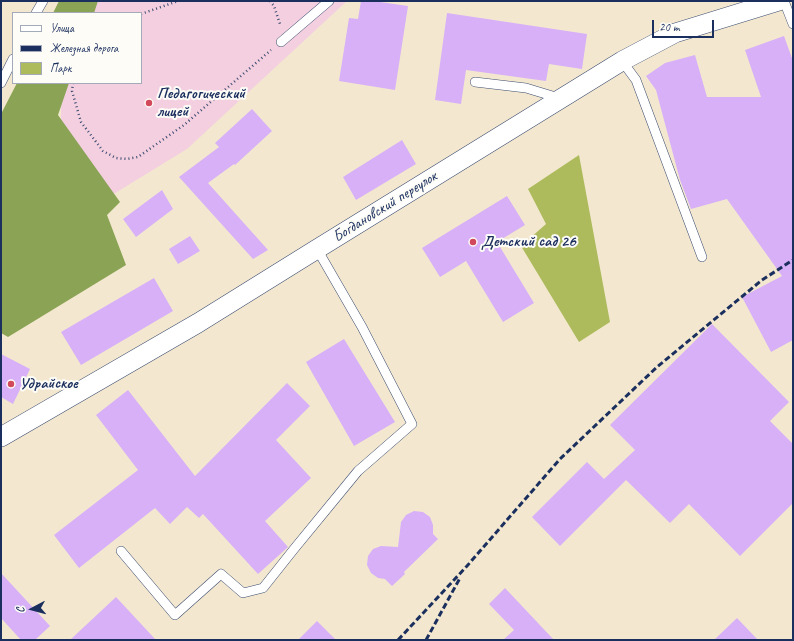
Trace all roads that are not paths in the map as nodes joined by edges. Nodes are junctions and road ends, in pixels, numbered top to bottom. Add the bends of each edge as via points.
1 (42, 1) edge
2 (329, 1) edge
3 (779, 1) edge
4 (784, 1) edge
5 (36, 12) edge
6 (793, 24) edge
7 (280, 42) road end
8 (622, 61) junction
9 (12, 62) edge
10 (475, 82) dead end
11 (1, 83) edge
12 (561, 99) junction
13 (317, 249) junction
14 (702, 257) dead end
15 (1, 437) edge
16 (121, 550) dead end

1 - 5 lane
2 - 7 lane
3 - 8 street, Богдановский переулок via 675,33
4 - 6 lane
8 - 12 street, Богдановский переулок
8 - 14 lane via 636,80
9 - 11 lane
10 - 12 lane via 526,88
12 - 13 street, Богдановский переулок
13 - 15 street, Богдановский переулок via 198,324
13 - 16 lane via 362,327 412,424 358,471 263,588 242,593 221,574 175,615

